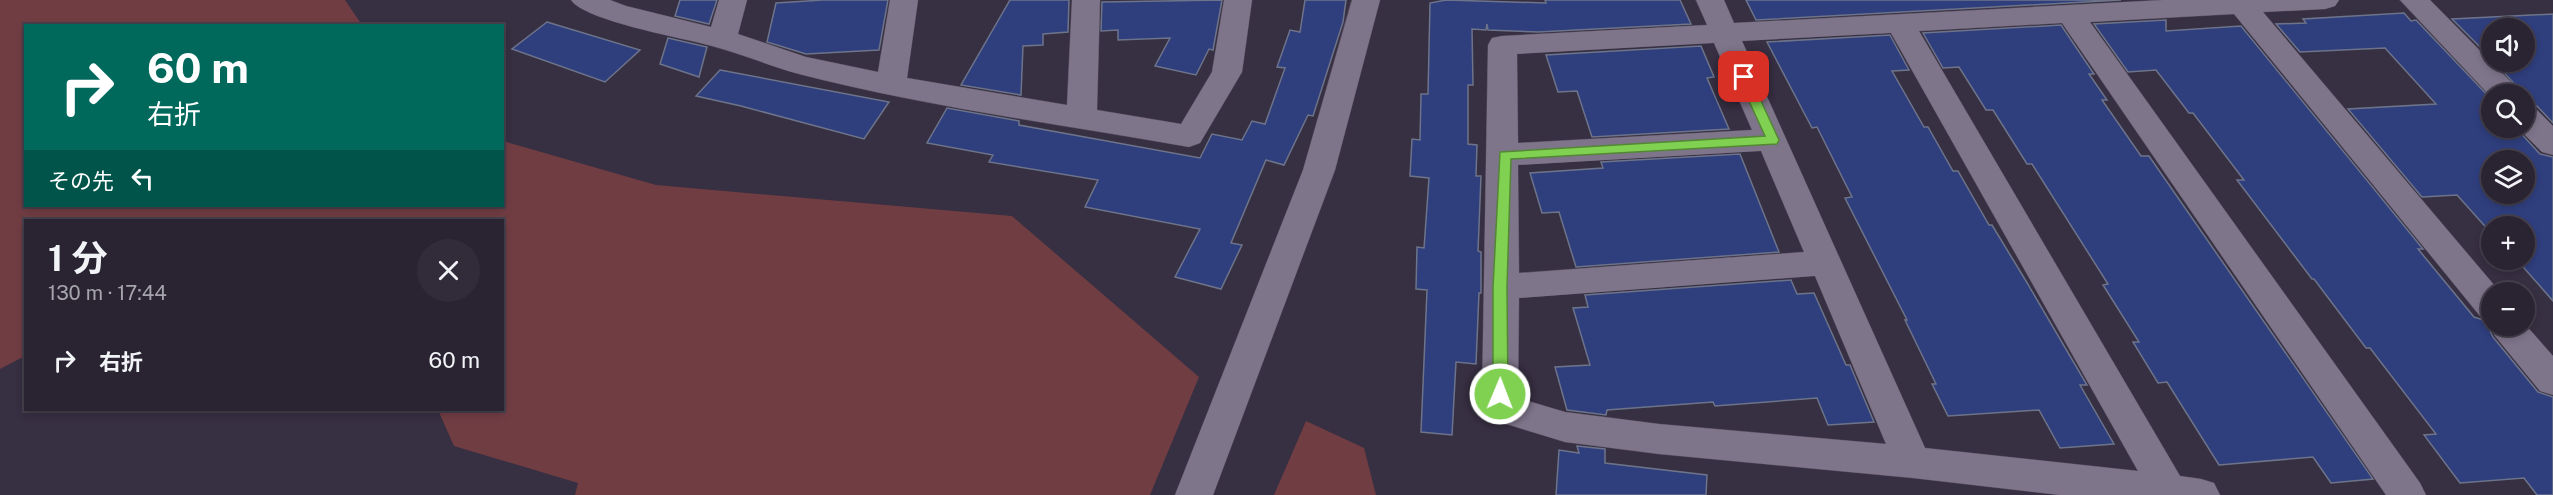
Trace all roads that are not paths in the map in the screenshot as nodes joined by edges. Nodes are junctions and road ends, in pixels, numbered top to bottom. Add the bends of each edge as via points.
1 (585, 0) edge
2 (733, 0) edge
3 (904, 0) edge
4 (1086, 0) edge
5 (1238, 0) edge
6 (1366, 0) edge
7 (1710, 0) edge
8 (2325, 0) edge
9 (2414, 0) edge
10 (2241, 4) junction
11 (2071, 16) junction
12 (1901, 25) junction
13 (1725, 34) junction
14 (722, 39) junction
15 (2495, 84) edge
16 (891, 85) junction
17 (1082, 118) junction
18 (2535, 126) edge
19 (1773, 140) junction
20 (2553, 144) edge
21 (1504, 155) junction
22 (1826, 263) junction
23 (1500, 287) junction
24 (2481, 294) edge
25 (2515, 336) edge
26 (2553, 381) edge
27 (1913, 462) junction
28 (2185, 493) edge
29 (1194, 495) edge
30 (2407, 495) edge

1 - 14 street via 617,13
2 - 14 street
3 - 16 street
4 - 17 street
5 - 17 street via 1227,72 1189,136
6 - 29 street via 1319,170
7 - 13 street
8 - 10 street
9 - 15 street
10 - 11 street
10 - 24 street
11 - 12 street
11 - 30 street
12 - 13 street
12 - 28 street
13 - 19 street
13 - 21 street via 1502,45
14 - 16 street via 801,65
16 - 17 street
18 - 20 street
19 - 21 street
19 - 22 street
21 - 23 street
22 - 23 street
22 - 27 street
23 - 27 street via 1500,394 1516,412 1564,427
25 - 26 street
27 - 28 street

